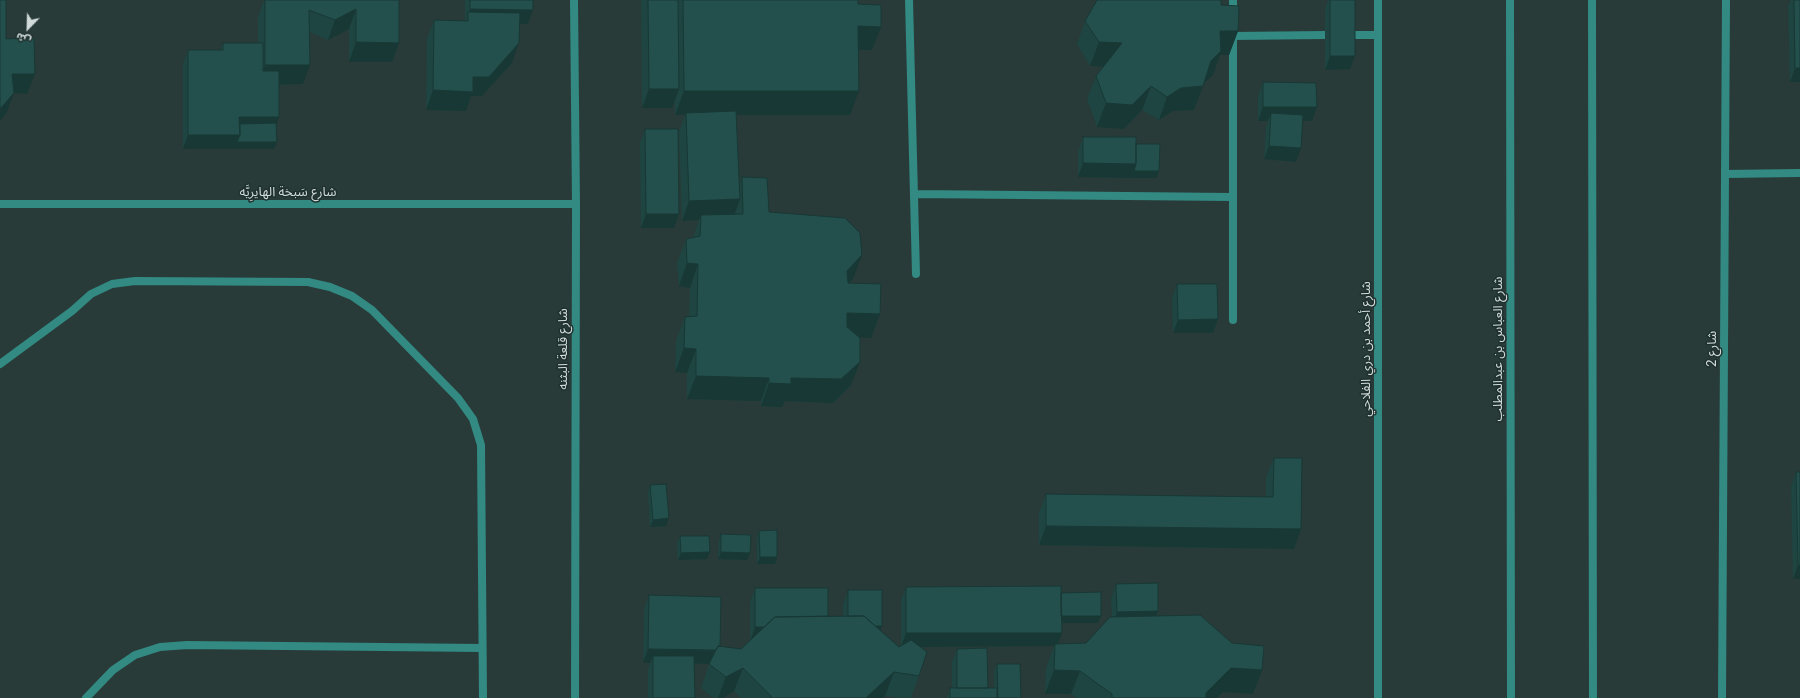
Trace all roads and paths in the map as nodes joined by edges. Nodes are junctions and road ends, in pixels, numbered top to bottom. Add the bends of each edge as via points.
1 (574, 0) edge
2 (909, 0) edge
3 (1233, 0) edge
4 (1378, 0) edge
5 (1510, 0) edge
6 (1592, 0) edge
7 (1726, 0) edge
8 (1233, 29) junction
9 (1325, 35) dead end
10 (1350, 35) edge
11 (1378, 35) junction
12 (1800, 173) edge
13 (1725, 174) junction
14 (915, 194) junction
15 (1232, 197) junction
16 (0, 204) edge
17 (576, 204) junction
18 (916, 274) dead end
19 (1233, 320) dead end
20 (0, 364) edge
21 (482, 648) junction
22 (86, 698) edge
23 (483, 698) edge
24 (575, 698) edge
25 (1378, 698) edge
26 (1511, 698) edge
27 (1593, 698) edge
28 (1722, 698) edge

1 - 17 street, شارع قلعة البثنه
2 - 14 street
3 - 8 street
4 - 11 street, شارع أحمد بن دري الفلاحي
5 - 26 street, شارع العباس بن عبدالمطلب
6 - 27 street
7 - 13 street, شارع 2
8 - 9 street
8 - 15 street
10 - 11 street
11 - 25 street, شارع أحمد بن دري الفلاحي
12 - 13 street
13 - 28 street, شارع 2
14 - 15 street
14 - 18 street
15 - 19 street
16 - 17 street, شارع سَبخة الهايرِيَّه
17 - 24 street, شارع قلعة البثنه
20 - 21 street via 92,294 112,284 135,281 308,282 352,296 372,310 458,398 473,419 481,445
21 - 22 street via 187,645 160,647 135,655 112,670
21 - 23 street

